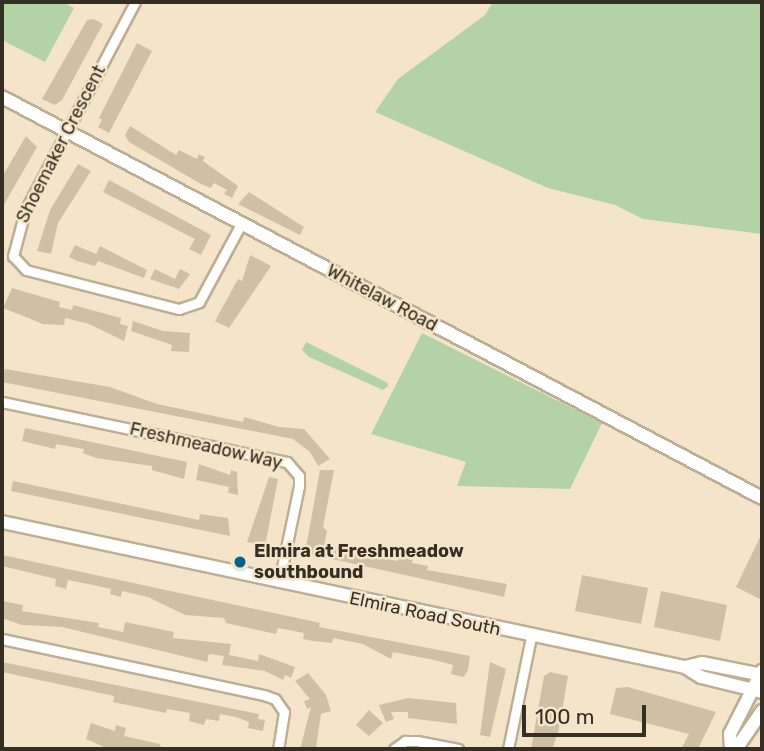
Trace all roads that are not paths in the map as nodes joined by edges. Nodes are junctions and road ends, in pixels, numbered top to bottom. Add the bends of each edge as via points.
1 (135, 2) edge
2 (2, 97) edge
3 (66, 131) junction
4 (241, 224) junction
5 (2, 402) edge
6 (762, 498) edge
7 (2, 522) edge
8 (279, 582) junction
9 (531, 637) junction
10 (2, 639) edge
11 (685, 667) junction
12 (762, 674) edge
13 (757, 691) edge
14 (762, 711) edge
15 (278, 749) edge
16 (394, 749) edge
17 (458, 749) edge
18 (508, 749) edge
19 (734, 749) edge

1 - 3 street, Shoemaker Crescent
2 - 3 street, Whitelaw Road
3 - 4 street, Whitelaw Road
3 - 4 street, Shoemaker Crescent via 13,244 13,256 26,270 190,308 199,302
4 - 6 street, Whitelaw Road
5 - 8 street, Freshmeadow Way via 286,462 299,476 299,486
7 - 8 street, Elmira Road South
8 - 9 street, Elmira Road South
9 - 11 street, Elmira Road South
9 - 18 street
10 - 15 street via 275,699 284,712
11 - 12 street, Elmira Road South via 702,663
11 - 13 street, Elmira Road South via 701,677
12 - 13 street
13 - 19 street via 730,734
14 - 19 street
16 - 17 street via 405,741 417,741

